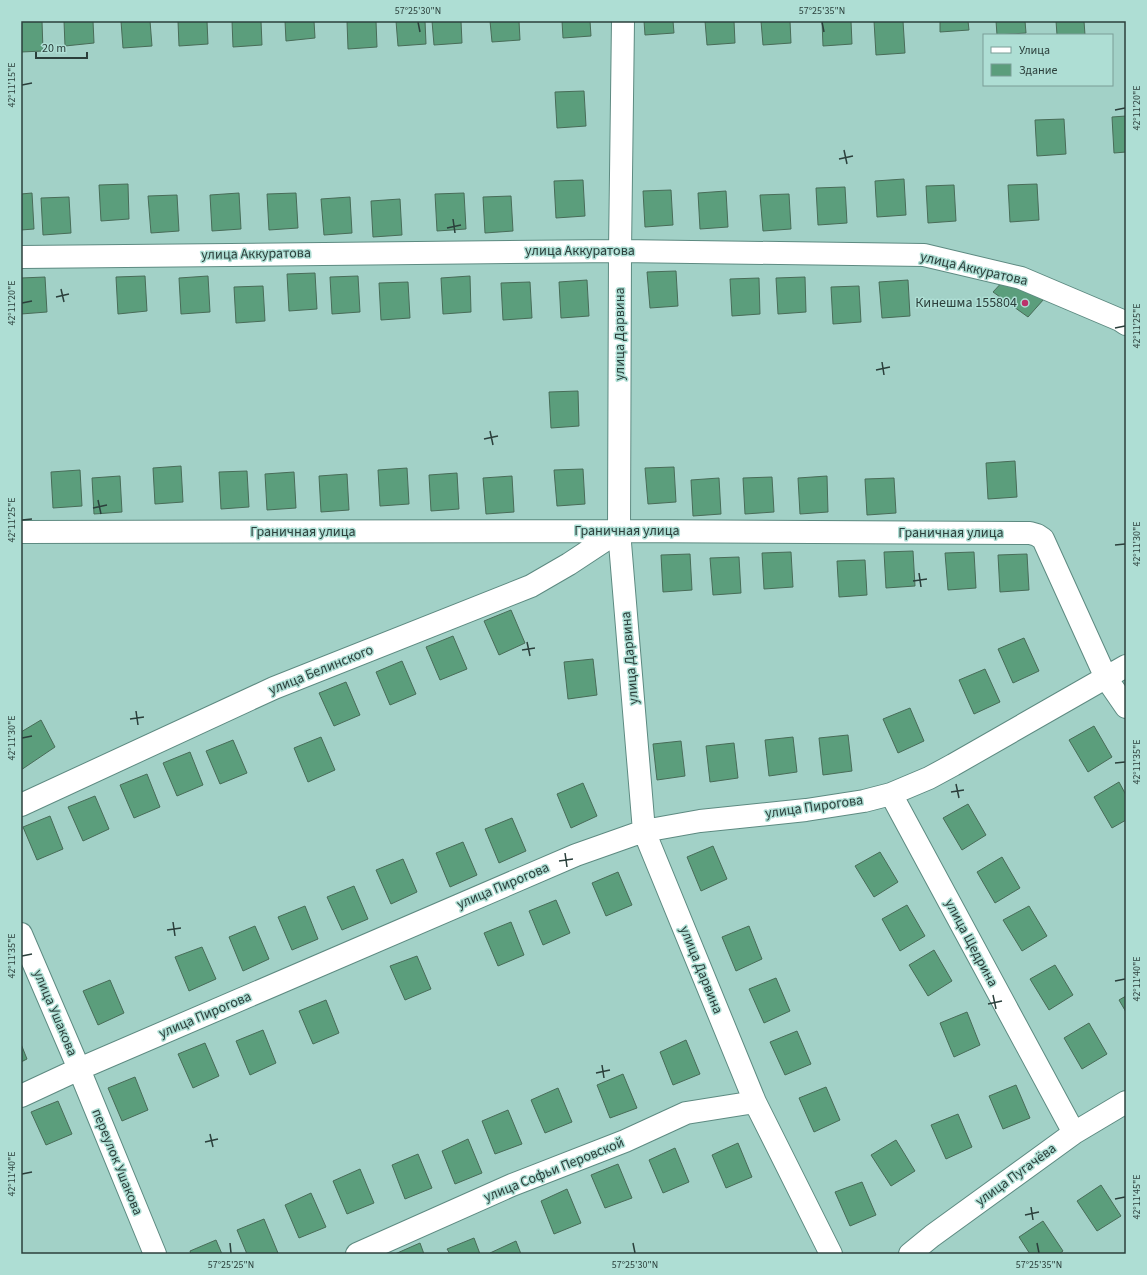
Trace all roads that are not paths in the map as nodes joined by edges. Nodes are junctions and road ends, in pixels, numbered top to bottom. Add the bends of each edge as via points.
1 (623, 21) edge
2 (620, 251) junction
3 (21, 257) edge
4 (1124, 317) edge
5 (619, 531) junction
6 (21, 532) edge
7 (1126, 666) edge
8 (1106, 678) junction
9 (1126, 707) edge
10 (891, 794) junction
11 (21, 805) edge
12 (644, 831) junction
13 (21, 934) edge
14 (79, 1069) junction
15 (21, 1096) edge
16 (755, 1102) junction
17 (1126, 1102) edge
18 (1074, 1133) junction
19 (155, 1254) edge
20 (357, 1254) edge
21 (831, 1254) edge
22 (910, 1254) edge

1 - 2 street, улица Дарвина
2 - 3 street, улица Аккуратова
2 - 4 street, улица Аккуратова via 924,255 1021,278
2 - 5 street, улица Дарвина
5 - 6 street, Граничная улица
5 - 8 street, Граничная улица via 1037,535 1043,539
5 - 11 street, улица Белинского via 531,586 274,688
5 - 12 street, улица Дарвина
7 - 8 street, улица Пирогова
8 - 9 street, Граничная улица
8 - 10 street, улица Пирогова via 929,778
10 - 12 street, улица Пирогова via 806,810 700,820
10 - 18 street, улица Щедрина
12 - 14 street, улица Пирогова via 576,855
12 - 16 street, улица Дарвина
13 - 14 street, улица Ушакова
14 - 15 street, улица Пирогова
14 - 19 street, переулок Ушакова
16 - 20 street, улица Софьи Перовской via 686,1113 625,1141 512,1185
16 - 21 street, улица Дарвина
17 - 18 street, улица Пугачёва
18 - 22 street, улица Пугачёва

